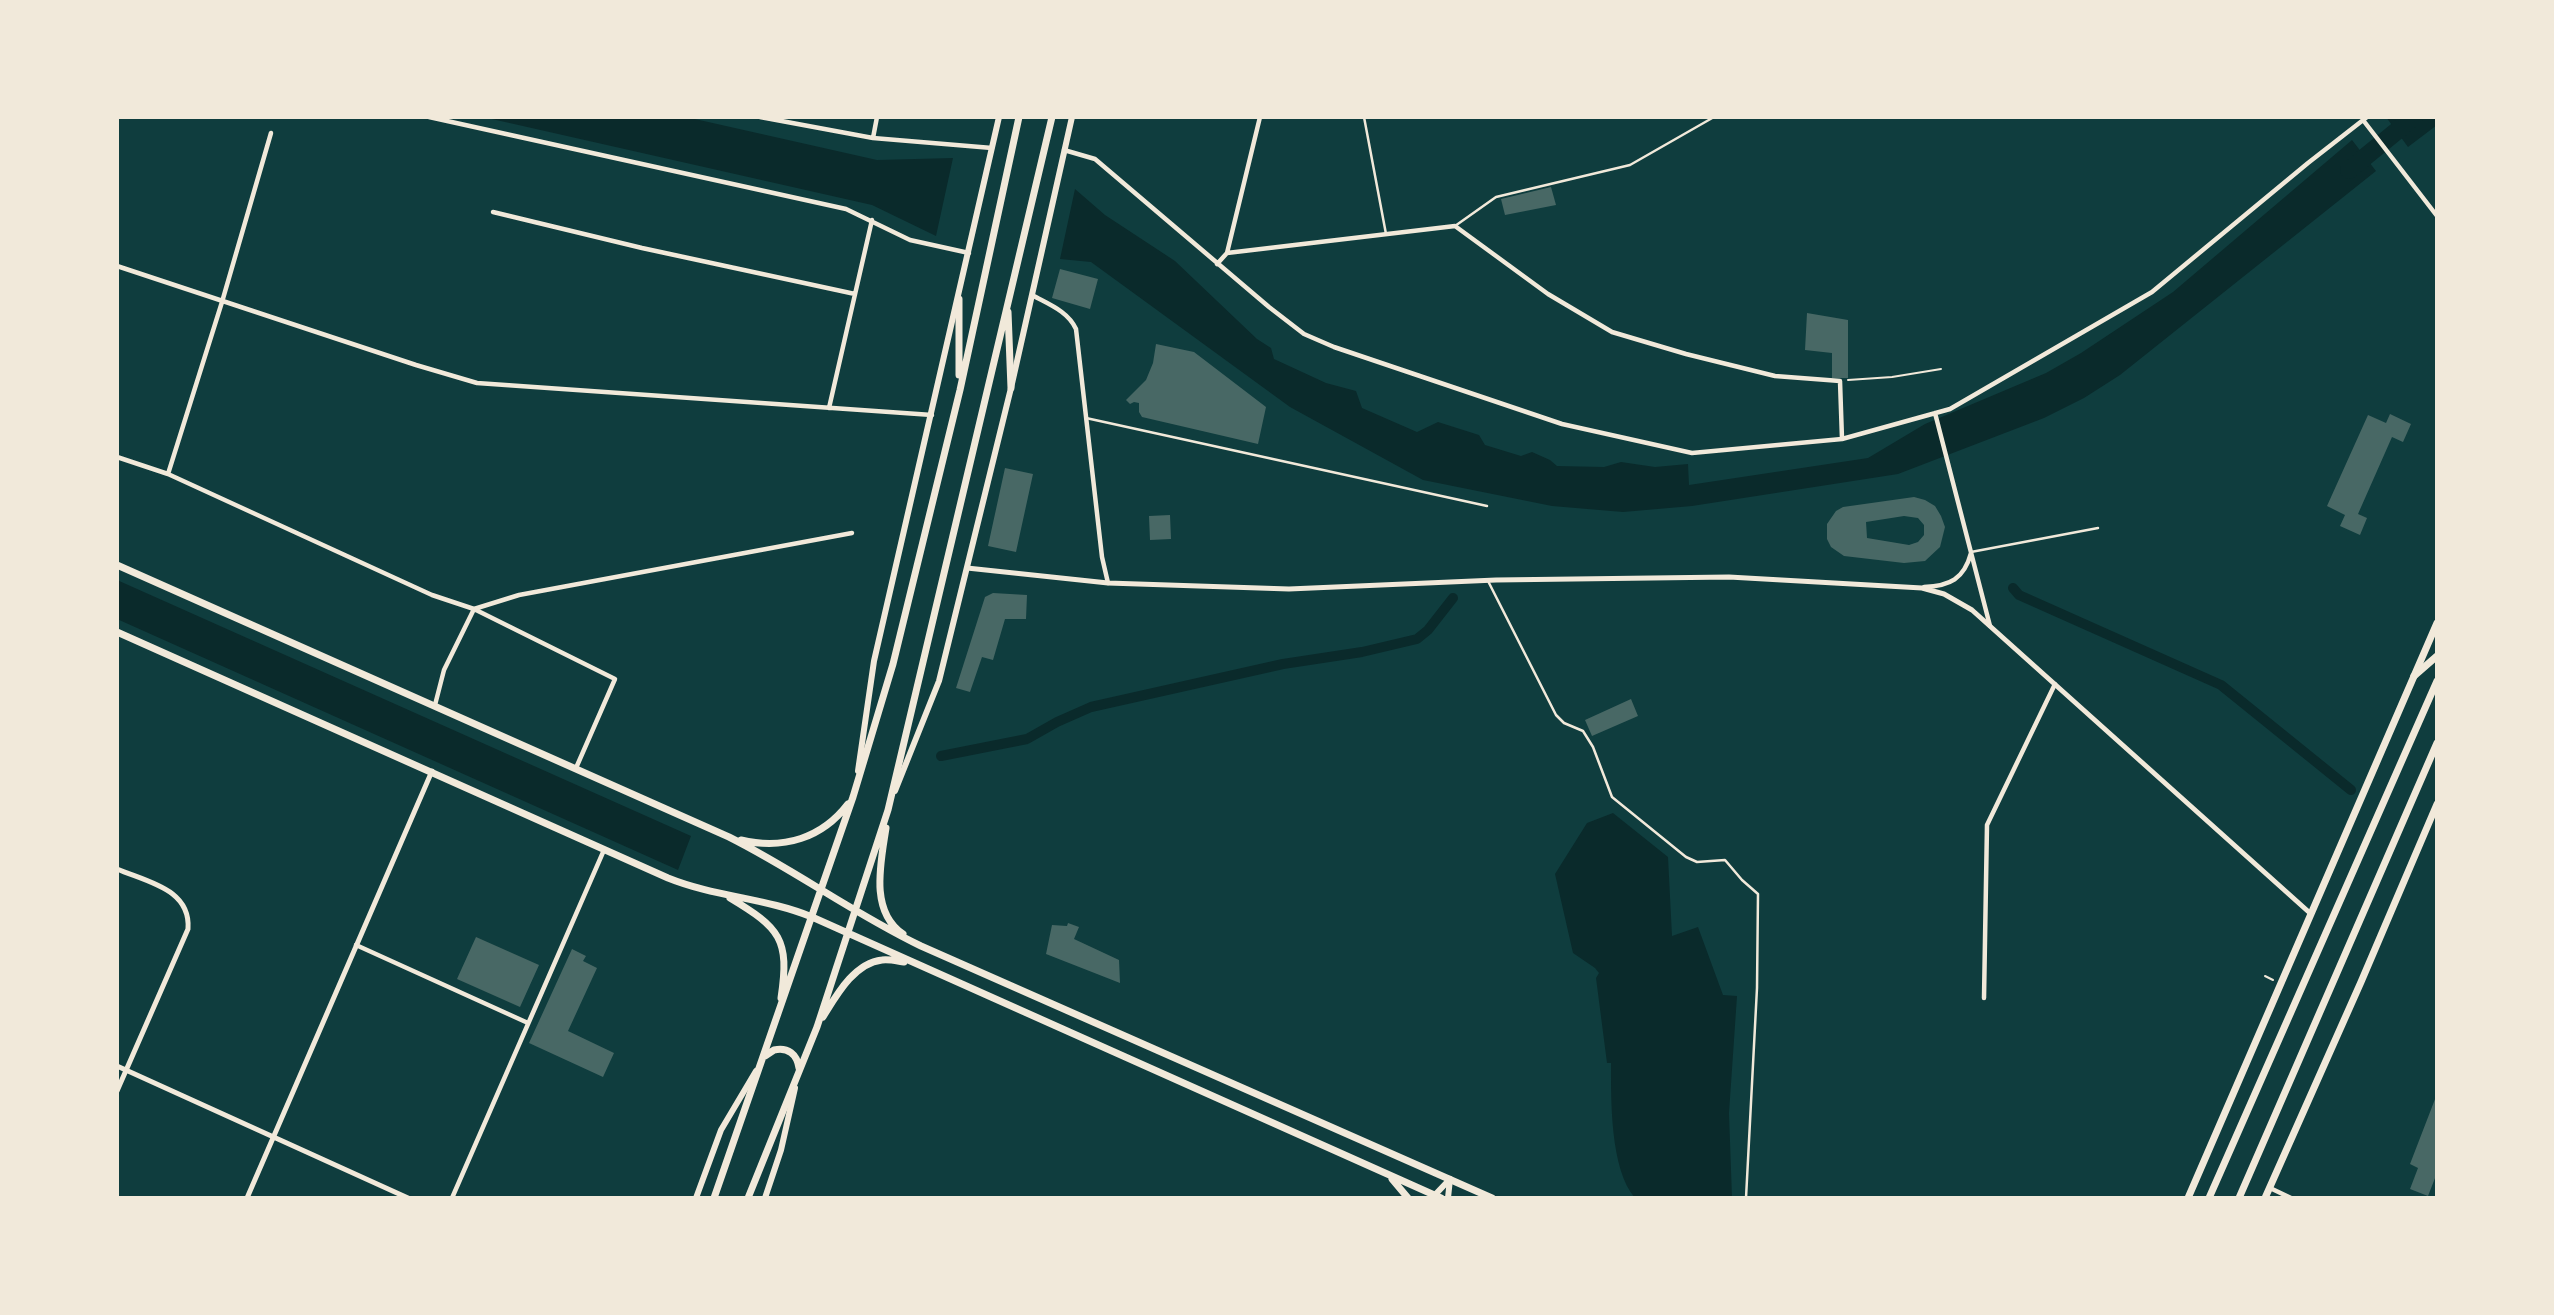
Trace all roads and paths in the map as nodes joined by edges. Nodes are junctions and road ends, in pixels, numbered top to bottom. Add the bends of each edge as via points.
1 (429, 117) edge
2 (760, 117) edge
3 (877, 117) edge
4 (999, 117) edge
5 (1019, 117) edge
6 (1052, 117) edge
7 (1072, 117) edge
8 (1260, 117) edge
9 (1363, 117) edge
10 (1714, 117) edge
11 (2365, 119) edge
12 (271, 133) dead end
13 (873, 138) junction
14 (993, 148) junction
15 (1064, 150) junction
16 (493, 212) dead end
17 (2437, 216) edge
18 (872, 220) junction
19 (1455, 226) junction
20 (1386, 234) junction
21 (970, 250) junction
22 (1227, 253) junction
23 (1217, 264) junction
24 (117, 266) edge
25 (855, 294) junction
26 (1032, 295) junction
27 (959, 299) junction
28 (222, 302) junction
29 (1008, 303) junction
30 (1941, 369) dead end
31 (1840, 381) junction
32 (1011, 388) junction
33 (960, 390) junction
34 (829, 408) junction
35 (1935, 413) junction
36 (932, 415) junction
37 (1086, 418) junction
38 (1842, 439) junction
39 (117, 457) edge
40 (168, 474) junction
41 (1486, 506) dead end
42 (2098, 528) dead end
43 (852, 533) dead end
44 (1971, 552) junction
45 (117, 565) edge
46 (967, 568) junction
47 (1488, 581) junction
48 (1108, 583) junction
49 (1922, 587) junction
50 (474, 609) junction
51 (2437, 623) edge
52 (1990, 626) junction
53 (117, 632) edge
54 (2437, 656) edge
55 (2414, 676) junction
56 (2437, 681) edge
57 (2055, 684) junction
58 (435, 705) junction
59 (2435, 748) edge
60 (576, 768) junction
61 (432, 771) junction
62 (853, 797) junction
63 (2437, 804) edge
64 (888, 810) junction
65 (729, 837) junction
66 (604, 849) junction
67 (117, 869) edge
68 (821, 891) junction
69 (727, 896) junction
70 (855, 910) junction
71 (2312, 914) junction
72 (812, 917) junction
73 (847, 933) junction
74 (356, 945) junction
75 (921, 946) junction
76 (918, 965) junction
77 (1984, 998) dead end
78 (777, 1018) junction
79 (528, 1023) junction
80 (817, 1027) junction
81 (763, 1060) junction
82 (117, 1066) edge
83 (126, 1070) junction
84 (797, 1076) junction
85 (117, 1091) edge
86 (273, 1137) junction
87 (1383, 1172) junction
88 (1450, 1179) junction
89 (2270, 1188) junction
90 (1435, 1197) edge
91 (247, 1198) edge
92 (408, 1198) edge
93 (452, 1198) edge
94 (696, 1198) edge
95 (715, 1198) edge
96 (748, 1198) edge
97 (765, 1198) edge
98 (1408, 1198) edge
99 (1448, 1198) edge
100 (1492, 1198) edge
101 (1746, 1198) edge
102 (2188, 1198) edge
103 (2209, 1198) edge
104 (2239, 1198) edge
105 (2265, 1198) edge
106 (2291, 1198) edge

1 - 18 street via 846,209
2 - 13 street
3 - 13 street
4 - 14 main road
5 - 33 main road
6 - 29 main road
7 - 15 main road
8 - 22 street
9 - 20 lane
10 - 19 lane via 1630,165 1496,197
11 - 17 street
11 - 35 street via 2152,292 1950,409
12 - 28 street
13 - 14 street
14 - 21 main road
15 - 23 street via 1095,159
15 - 26 main road
16 - 25 street
18 - 21 street via 910,240
18 - 25 street
19 - 20 street
19 - 31 street via 1548,294 1612,332 1775,376
20 - 22 street
21 - 27 main road
22 - 23 street
23 - 38 street via 1318,341 1562,424 1692,453
24 - 28 street
25 - 34 street
26 - 32 main road
26 - 37 street via 1072,319
27 - 33 main road
27 - 36 main road
28 - 34 street via 477,383
28 - 40 street
29 - 32 main road
29 - 64 main road
30 - 31 path
31 - 38 street
32 - 46 main road
33 - 62 main road via 893,663
34 - 36 street
35 - 38 street
35 - 44 street
36 - 62 main road via 874,661
37 - 41 lane
37 - 48 street
39 - 40 street
40 - 50 street via 432,595
42 - 44 lane
43 - 50 street via 519,595
44 - 49 street via 1957,580
44 - 52 street
45 - 58 main road
46 - 48 street
46 - 64 main road via 936,690
47 - 48 street via 1289,589
47 - 49 street via 1730,577
47 - 101 lane via 1556,715 1583,731 1593,747 1612,797 1686,857 1697,862 1725,860 1758,894
49 - 52 street via 1961,603
50 - 58 street via 444,670
50 - 60 street via 615,679
51 - 55 main road
52 - 57 street
53 - 61 main road
54 - 55 main road
55 - 71 main road
56 - 103 main road
57 - 71 street
57 - 77 street via 1987,825
58 - 60 main road
59 - 104 main road
60 - 65 main road
61 - 66 main road
61 - 74 street
62 - 65 main road via 833,821 804,839 763,843
62 - 68 main road
63 - 89 main road
64 - 70 main road
64 - 75 main road via 880,874 883,906 897,929
65 - 68 main road
66 - 69 main road via 683,884
66 - 79 street
67 - 83 street via 184,903 188,929
68 - 70 main road
68 - 72 main road
69 - 72 main road
69 - 78 main road via 761,918 781,944 786,967
70 - 73 main road
70 - 75 main road
71 - 102 main road
72 - 73 main road
72 - 78 main road
73 - 76 main road
73 - 80 main road
74 - 79 street
74 - 86 street
75 - 88 main road
76 - 80 main road via 881,960 868,965 841,990
76 - 87 main road
78 - 81 main road
79 - 93 street
80 - 84 main road
81 - 84 main road via 774,1050 789,1051 798,1062
81 - 94 main road via 721,1130
81 - 95 main road
82 - 83 street
83 - 85 street
83 - 86 street
84 - 96 main road
84 - 97 main road
86 - 91 street
86 - 92 street
87 - 90 main road
87 - 98 main road
88 - 90 main road
88 - 99 main road
88 - 100 main road
89 - 105 main road
89 - 106 street

